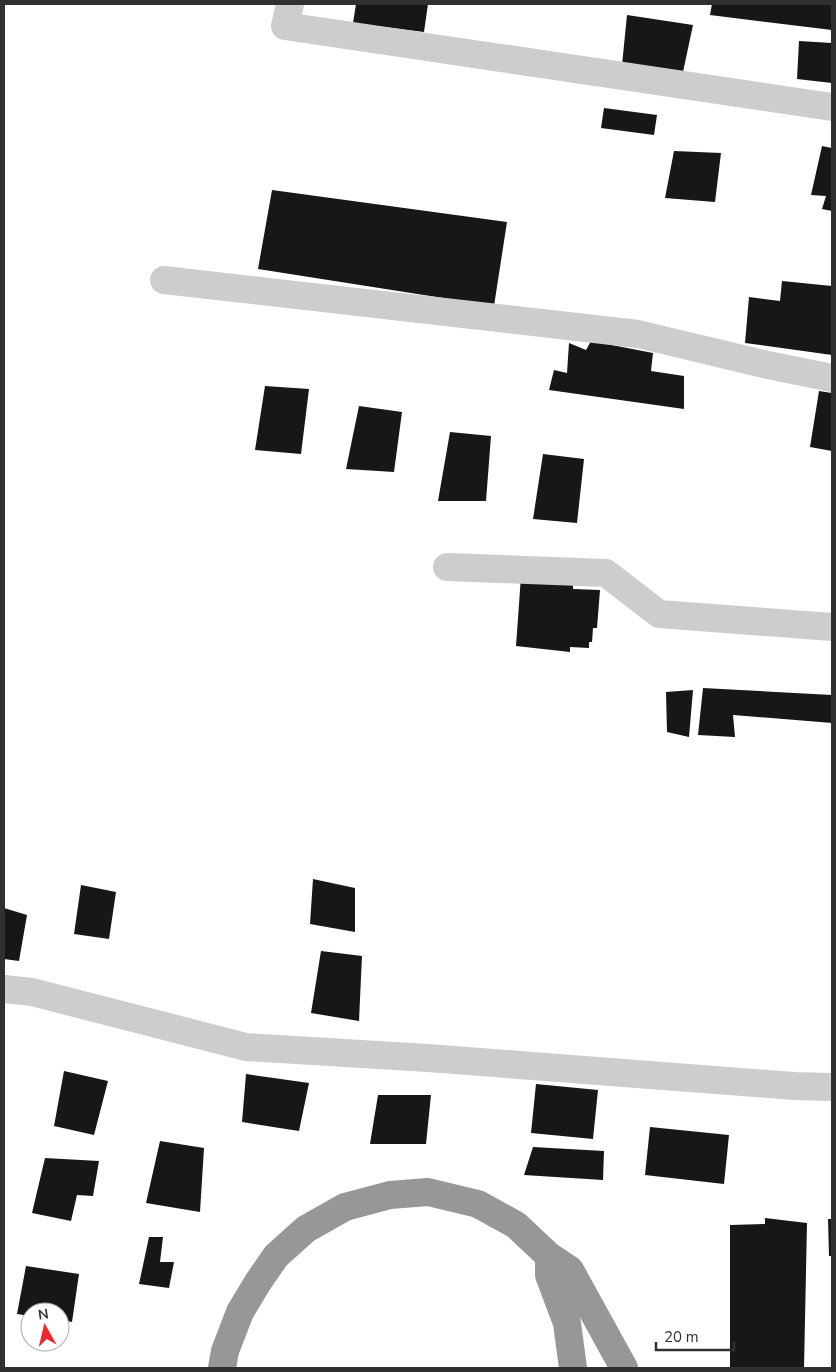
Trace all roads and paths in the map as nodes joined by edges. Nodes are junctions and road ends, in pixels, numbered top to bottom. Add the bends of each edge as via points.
1 (290, 4) edge
2 (832, 107) edge
3 (164, 280) dead end
4 (832, 378) edge
5 (447, 568) dead end
6 (832, 627) edge
7 (4, 989) edge
8 (832, 1087) edge
9 (548, 1256) junction
10 (222, 1368) edge
11 (573, 1368) edge
12 (624, 1368) edge

1 - 2 street via 285,26
3 - 4 street via 638,334
5 - 6 street via 606,573 659,614
7 - 8 street via 32,992 246,1047
9 - 10 highway via 516,1225 478,1204 428,1192 390,1195 345,1207 306,1229 276,1256 240,1312
9 - 11 highway via 549,1275 567,1323
9 - 12 highway via 570,1270

